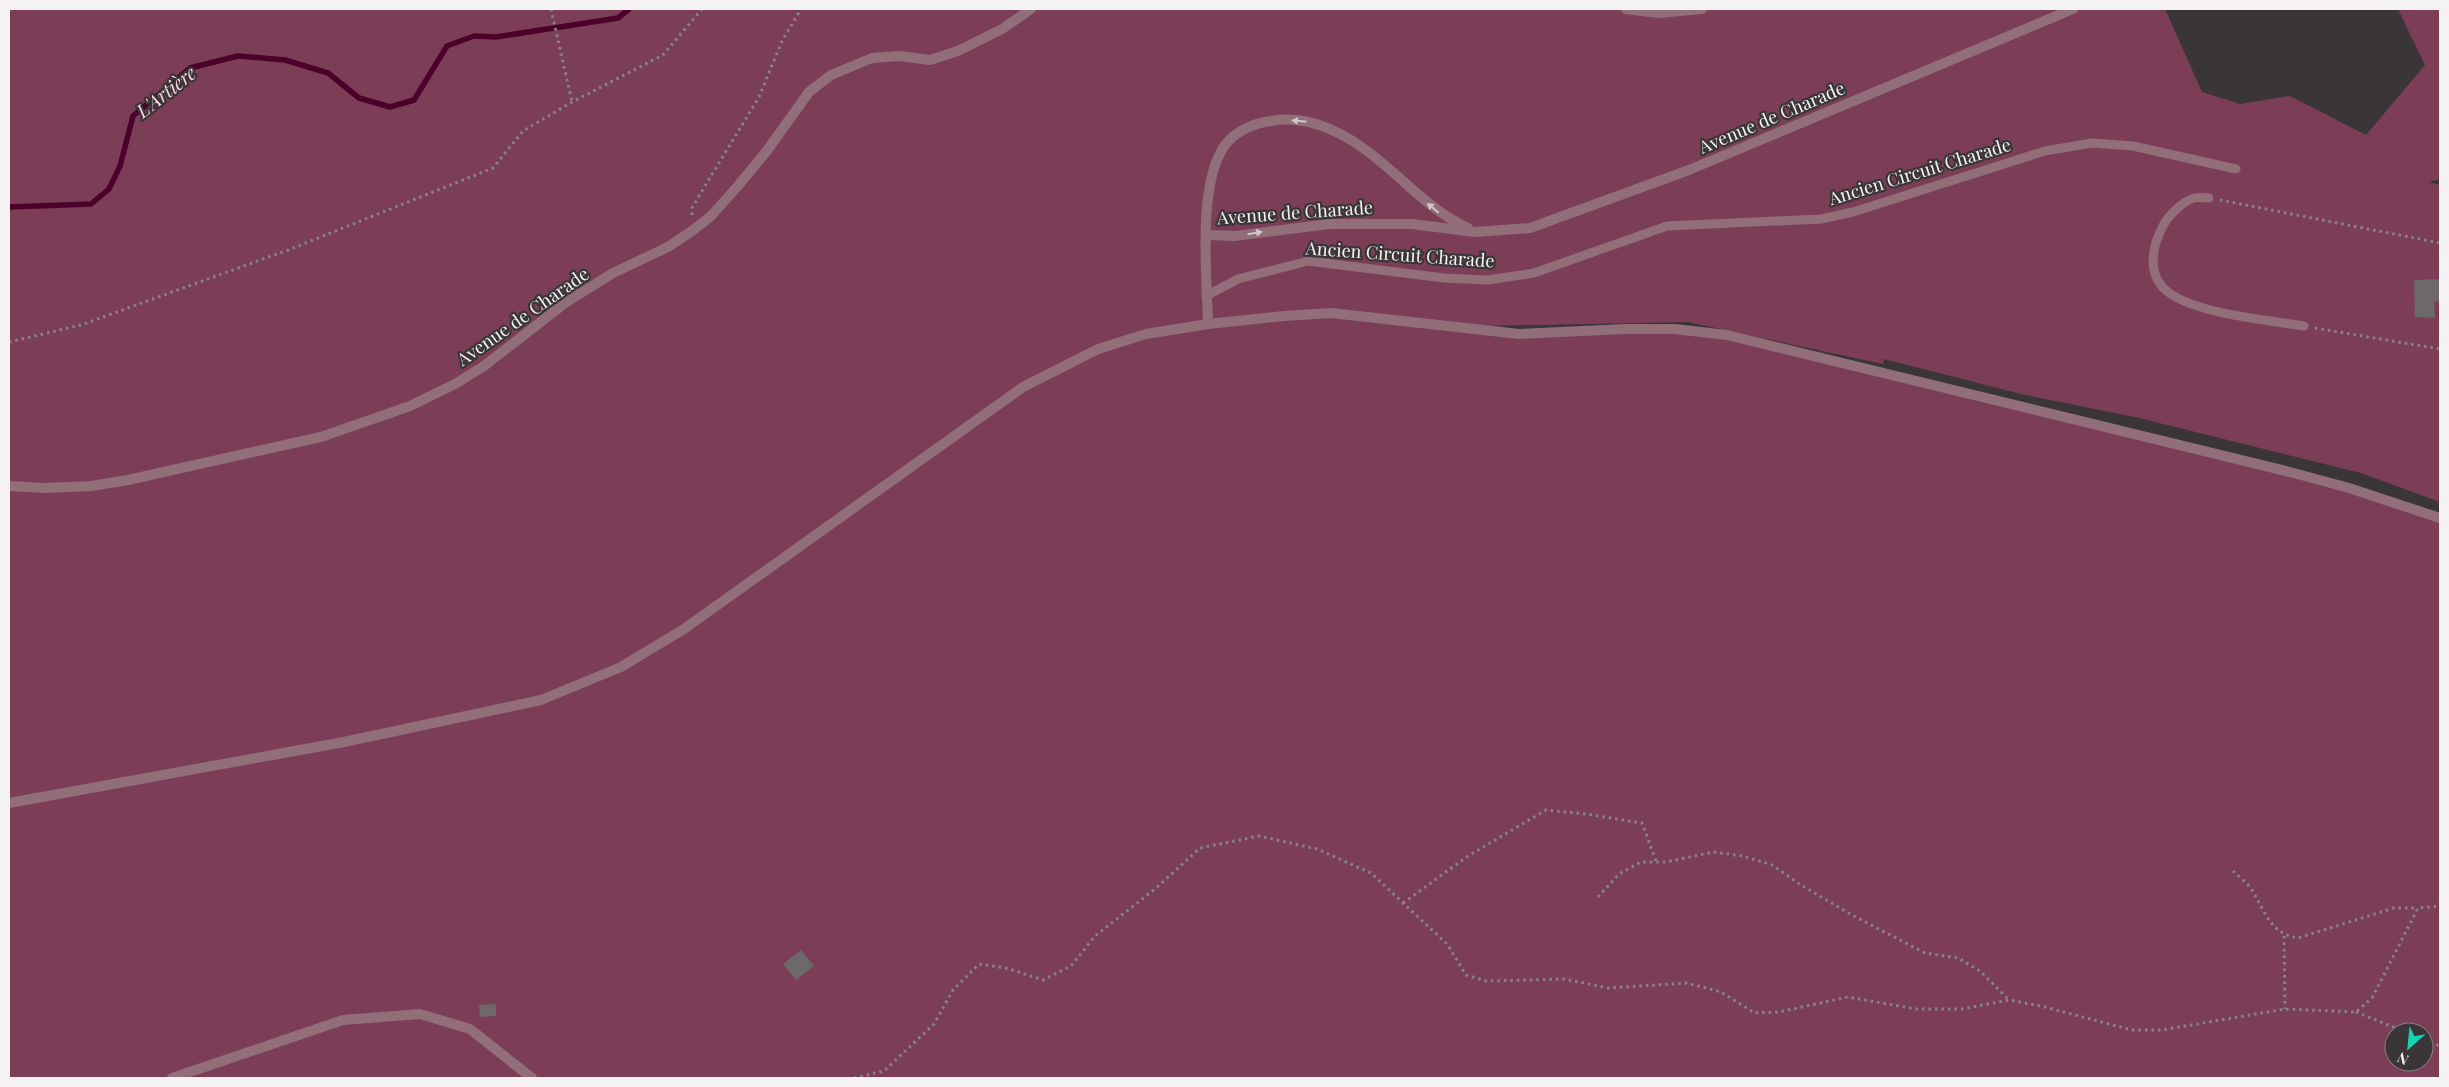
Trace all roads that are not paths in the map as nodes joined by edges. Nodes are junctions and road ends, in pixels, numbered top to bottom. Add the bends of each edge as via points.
1 (1032, 9) edge
2 (1626, 9) edge
3 (1702, 9) edge
4 (2073, 9) edge
5 (2236, 169) dead end
6 (2209, 198) road end
7 (1475, 232) junction
8 (1207, 235) junction
9 (1206, 296) junction
10 (1208, 324) junction
11 (2304, 326) road end
12 (9, 486) edge
13 (2440, 518) edge
14 (9, 803) edge
15 (172, 1078) edge
16 (532, 1078) edge

1 - 12 street, Avenue de Charade via 1002,29 958,51 930,60 899,56 872,58 831,75 810,92 737,187 711,216 692,231 668,247 605,278 565,303 484,366 410,406 321,437 128,480 73,487
2 - 3 street via 1660,13
4 - 7 street, Avenue de Charade via 1689,170 1530,228
5 - 9 lane, Ancien Circuit Charade via 2133,146 2092,143 2045,151 1853,212 1821,219 1667,226 1534,273 1488,280 1444,278 1308,261 1238,278
6 - 11 lane via 2194,198 2185,203 2164,223 2152,251 2157,278 2166,290 2199,305
8 -> 7 street, Avenue de Charade via 1235,236 1329,224 1412,224
7 -> 8 street, Avenue de Charade via 1434,210 1363,148 1336,131 1314,123 1280,119 1246,128 1225,145 1212,179
8 - 9 street, Avenue de Charade
9 - 10 street, Avenue de Charade
10 - 13 street via 1331,313 1519,334 1676,329 1727,334 2290,472
10 - 14 street via 1120,341 1059,367 1023,387 684,629 594,680 541,700 490,712
15 - 16 street via 343,1020 420,1014 470,1029

